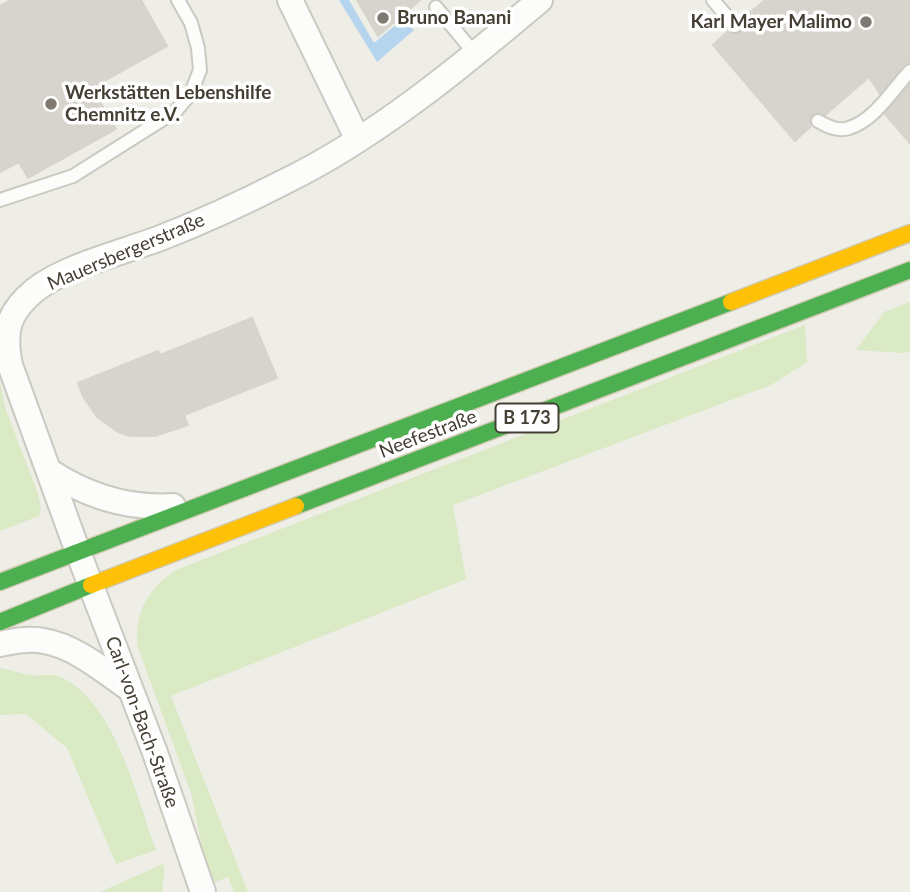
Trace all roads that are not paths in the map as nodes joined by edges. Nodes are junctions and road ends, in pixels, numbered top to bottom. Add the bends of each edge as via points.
1 (178, 0) edge
2 (290, 0) edge
3 (540, 0) edge
4 (713, 0) edge
5 (436, 6) dead end
6 (735, 26) dead end
7 (475, 54) junction
8 (910, 71) edge
9 (818, 121) dead end
10 (358, 140) junction
11 (0, 200) edge
12 (910, 233) edge
13 (910, 270) edge
14 (49, 471) junction
15 (204, 505) junction
16 (78, 552) junction
17 (0, 582) edge
18 (91, 585) junction
19 (0, 622) edge
20 (0, 644) edge
21 (130, 689) junction
22 (203, 892) edge

1 - 11 lane via 191,23 200,71 191,93 176,111 73,176
2 - 10 street
3 - 7 street, Mauersbergerstraße
4 - 6 lane
5 - 7 lane
7 - 10 street, Mauersbergerstraße
8 - 9 lane via 877,109 848,129 834,129
10 - 14 street, Mauersbergerstraße via 287,181 197,223 61,275 36,289 16,309 5,343
12 - 15 main road, Neefestraße / B 173
13 - 18 main road, Neefestraße / B 173
14 - 15 street via 72,487 127,505
14 - 16 street, Mauersbergerstraße
15 - 16 main road, Neefestraße / B 173
16 - 17 main road, Neefestraße / B 173
16 - 18 street, Carl-von-Bach-Straße
18 - 19 main road, Neefestraße / B 173
18 - 21 street, Carl-von-Bach-Straße
20 - 21 street via 44,640 68,649
21 - 22 street, Carl-von-Bach-Straße

